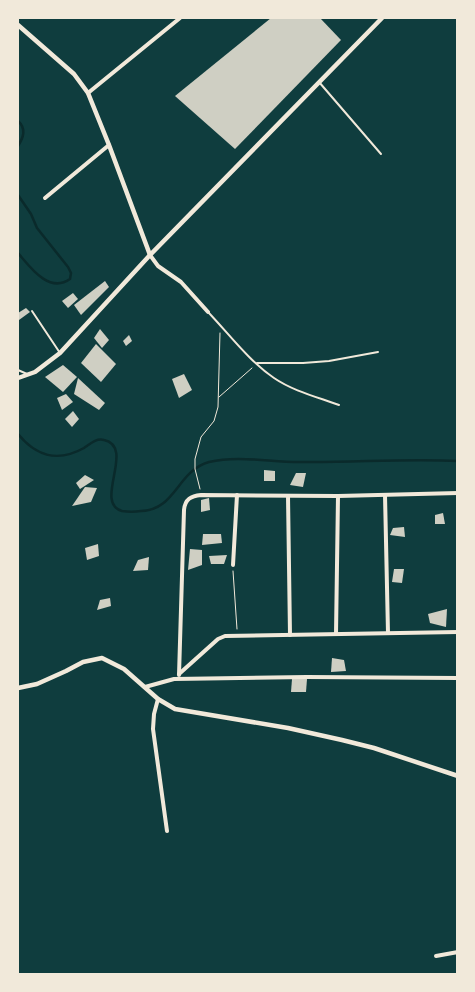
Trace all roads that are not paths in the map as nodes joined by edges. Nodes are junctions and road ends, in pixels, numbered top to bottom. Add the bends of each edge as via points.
1 (180, 18) edge
2 (382, 18) edge
3 (18, 25) edge
4 (319, 82) junction
5 (88, 92) junction
6 (110, 145) junction
7 (381, 154) dead end
8 (45, 198) dead end
9 (150, 255) junction
10 (32, 311) dead end
11 (208, 312) joint
12 (378, 352) dead end
13 (60, 353) junction
14 (257, 363) junction
15 (18, 370) edge
16 (29, 375) junction
17 (18, 378) edge
18 (339, 405) dead end
19 (458, 494) edge
20 (237, 495) junction
21 (385, 495) junction
22 (288, 496) junction
23 (338, 496) junction
24 (233, 565) road end
25 (458, 632) edge
26 (388, 633) junction
27 (336, 634) junction
28 (290, 635) junction
29 (179, 674) junction
30 (458, 678) edge
31 (174, 679) junction
32 (145, 687) junction
33 (18, 688) edge
34 (158, 699) junction
35 (458, 776) edge
36 (167, 831) dead end
37 (458, 952) edge
38 (436, 956) dead end

1 - 5 street
2 - 4 street
3 - 5 street via 74,74
4 - 7 lane
4 - 9 street
5 - 6 street
6 - 8 street
6 - 9 street
9 - 11 street
9 - 13 street
10 - 13 lane
11 - 14 lane
12 - 14 lane via 303,364
13 - 16 street
14 - 18 lane via 283,384
15 - 16 lane
16 - 17 street
19 - 21 street
20 - 22 street
20 - 24 street
20 - 29 street via 202,495 186,502
21 - 23 street
21 - 26 street
22 - 23 street
22 - 28 street
23 - 27 street
25 - 26 street
26 - 27 street
27 - 28 street
28 - 29 street via 226,636 218,639
29 - 31 street
30 - 31 street
31 - 32 street
32 - 33 street via 124,669 102,658 83,662 37,684
32 - 34 street
34 - 35 street via 175,709 288,728 358,744
34 - 36 street via 153,729
37 - 38 street

